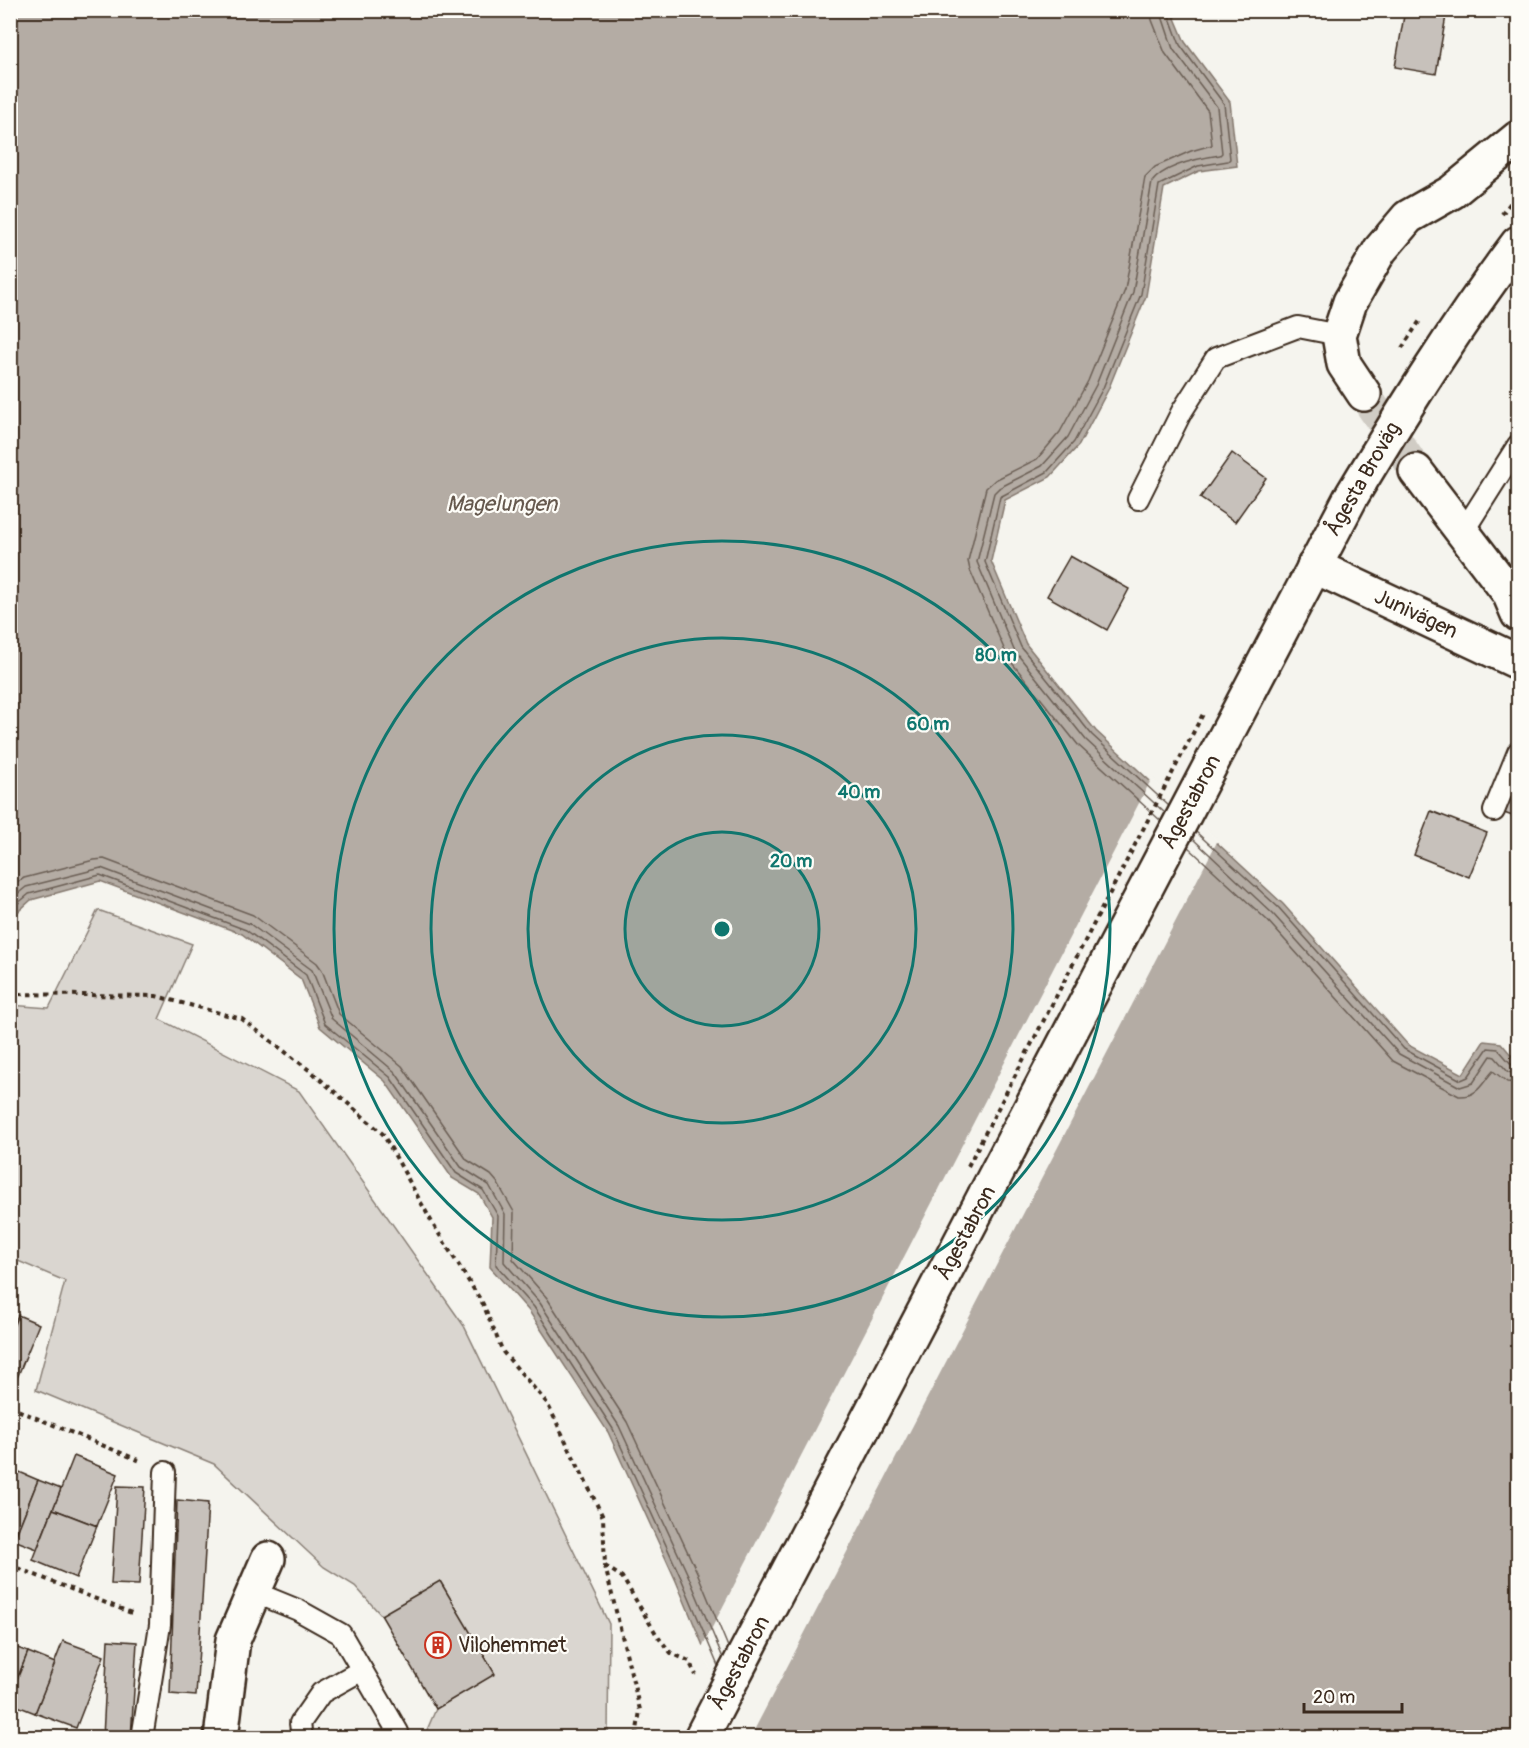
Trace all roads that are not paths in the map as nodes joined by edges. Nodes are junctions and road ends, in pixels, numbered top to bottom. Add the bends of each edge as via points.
1 (1518, 138) edge
2 (1518, 243) edge
3 (1339, 335) junction
4 (1364, 394) tunnel mouth
5 (1518, 444) edge
6 (1416, 471) tunnel mouth
7 (1138, 499) dead end
8 (1463, 532) junction
9 (1314, 566) junction
10 (1518, 614) edge
11 (1518, 660) edge
12 (1230, 728) joint
13 (1518, 752) edge
14 (1494, 811) dead end
15 (165, 1472) road end
16 (268, 1559) dead end
17 (254, 1592) junction
18 (362, 1670) junction
19 (142, 1737) edge
20 (221, 1737) edge
21 (302, 1737) edge
22 (396, 1737) edge
23 (701, 1737) edge

1 - 3 main road via 1452,192 1408,218 1380,250 1350,302
2 - 9 main road, Ågesta Broväg via 1412,395
3 - 4 main road via 1344,364
3 - 7 lane via 1298,327 1216,358 1182,411
5 - 8 lane
6 - 8 main road
8 - 10 main road via 1509,593
9 - 11 main road, Junivägen
9 - 12 main road, Ågesta Broväg
12 - 23 main road, Ågestabron, bridge
13 - 14 lane
15 - 19 lane via 160,1625
16 - 17 main road
17 - 18 lane via 341,1634
17 - 20 main road via 233,1640
18 - 21 lane via 321,1693 300,1723
18 - 22 lane via 398,1732

